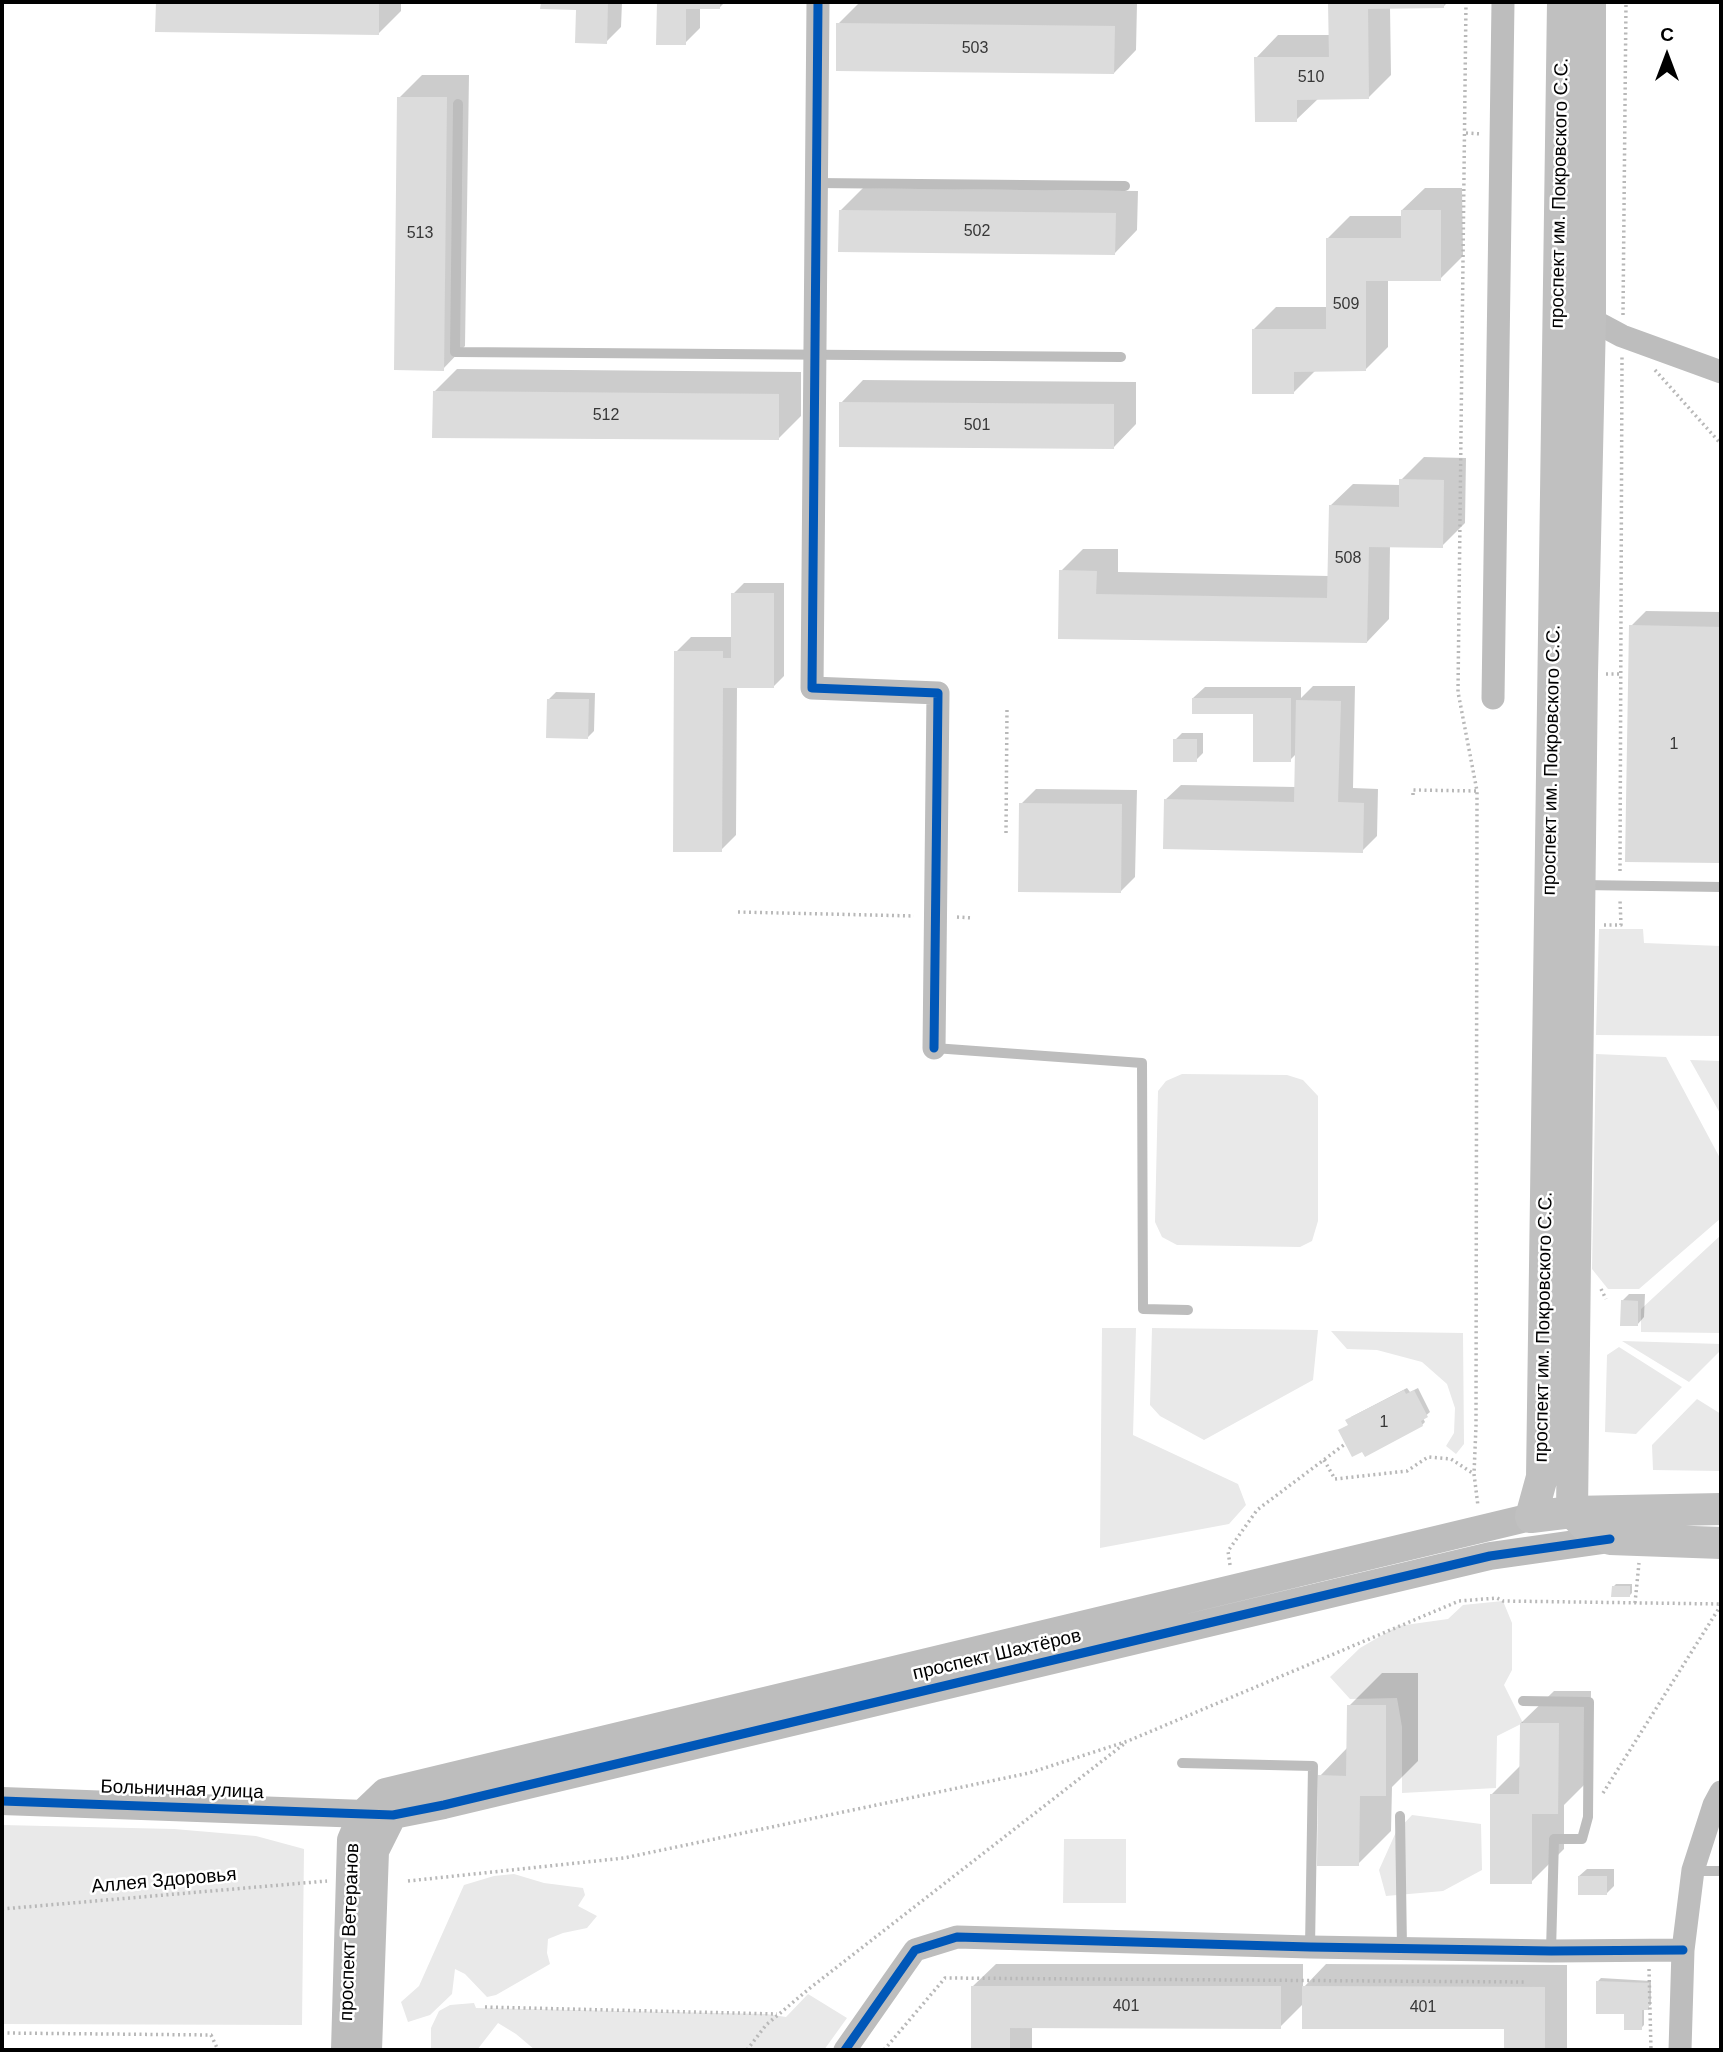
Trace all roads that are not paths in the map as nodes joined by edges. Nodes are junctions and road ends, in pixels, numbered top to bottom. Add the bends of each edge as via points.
1 (818, 2) edge
2 (1503, 2) edge
3 (1563, 2) edge
4 (1590, 2) edge
5 (458, 104) dead end
6 (816, 183) junction
7 (1125, 186) dead end
8 (1559, 300) junction
9 (1590, 319) junction
10 (815, 354) junction
11 (1121, 357) dead end
12 (1721, 372) edge
13 (1493, 698) dead end
14 (1579, 885) junction
15 (1721, 887) edge
16 (934, 1048) joint
17 (1188, 1310) dead end
18 (1542, 1477) junction
19 (1721, 1509) edge
20 (1572, 1512) junction
21 (1531, 1517) junction
22 (1610, 1539) junction
23 (1721, 1543) edge
24 (1513, 1552) junction
25 (1523, 1701) dead end
26 (1182, 1763) dead end
27 (1721, 1792) edge
28 (2, 1801) edge
29 (362, 1814) junction
30 (393, 1815) junction
31 (1400, 1816) dead end
32 (1693, 1871) junction
33 (1721, 1871) edge
34 (1310, 1947) junction
35 (1402, 1948) junction
36 (1683, 1950) junction
37 (1552, 1951) junction
38 (345, 2050) edge
39 (368, 2050) edge
40 (845, 2050) edge
41 (1680, 2050) edge

1 - 6 street
2 - 13 street
3 - 8 main road, проспект им. Покровского С.С.
4 - 9 main road, проспект им. Покровского С.С.
5 - 10 lane via 455,352
6 - 7 lane
6 - 10 street
8 - 9 street
8 - 18 main road, проспект им. Покровского С.С.
9 - 12 street via 1622,336
9 - 14 main road, проспект им. Покровского С.С.
10 - 11 lane
10 - 16 street via 812,688 938,693
14 - 15 lane
14 - 20 main road, проспект им. Покровского С.С.
16 - 17 lane via 1142,1063 1143,1309
18 - 20 main road
18 - 21 main road, проспект им. Покровского С.С.
19 - 20 main road, проспект Шахтёров
20 - 21 main road, проспект Шахтёров
20 - 22 main road
20 - 24 street, проспект Шахтёров via 1545,1535
21 - 29 street, проспект Шахтёров via 385,1792
22 - 23 main road, проспект Шахтёров
22 - 24 street, проспект Шахтёров
24 - 30 street, проспект Шахтёров
25 - 37 lane via 1589,1702 1588,1816 1581,1839 1554,1839
26 - 34 lane via 1313,1766
27 - 32 street
28 - 29 street, Больничная улица
29 - 30 street, проспект Шахтёров
29 - 38 street, проспект Ветеранов via 351,1840
30 - 39 street, проспект Ветеранов via 375,1851
31 - 35 lane
32 - 33 lane
32 - 36 street
34 - 35 street
34 - 40 street via 957,1937 915,1951
35 - 37 street
36 - 37 street
36 - 41 street

